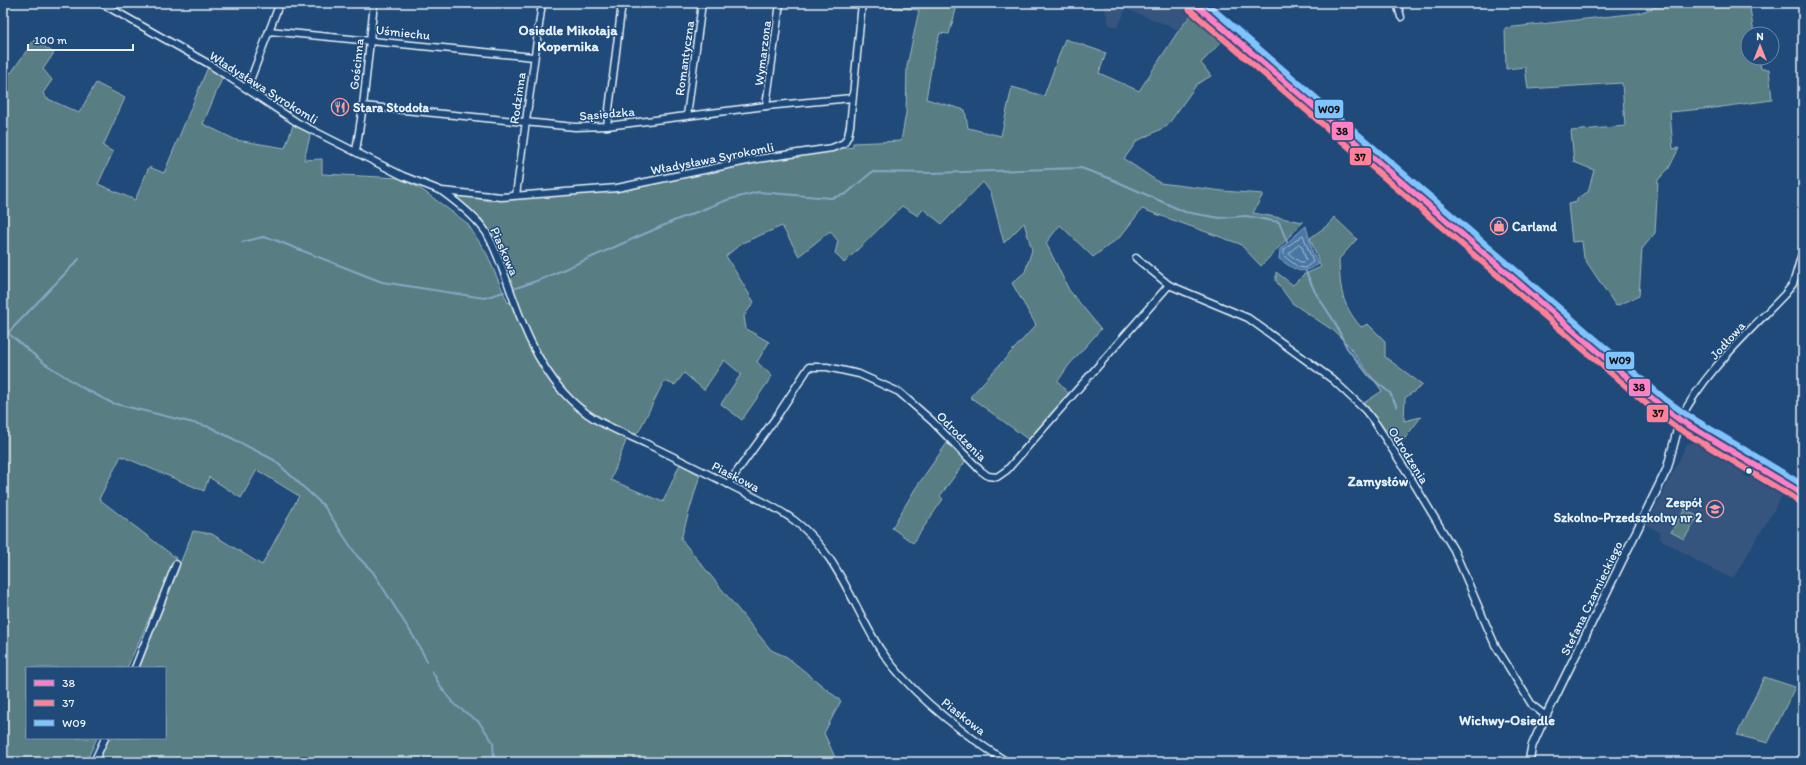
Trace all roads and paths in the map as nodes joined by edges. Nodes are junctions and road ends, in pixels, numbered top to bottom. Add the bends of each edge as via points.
1 (101, 3) edge
2 (282, 3) edge
3 (374, 3) edge
4 (542, 3) edge
5 (622, 3) edge
6 (702, 3) edge
7 (780, 3) edge
8 (862, 3) edge
9 (1194, 3) edge
10 (1398, 3) edge
11 (1401, 17) dead end
12 (269, 31) junction
13 (370, 40) junction
14 (534, 57) junction
15 (246, 88) junction
16 (852, 98) junction
17 (363, 106) junction
18 (766, 106) junction
19 (687, 116) junction
20 (525, 124) junction
21 (606, 126) junction
22 (356, 151) junction
23 (442, 191) junction
24 (516, 195) junction
25 (469, 213) joint
26 (1803, 250) edge
27 (1136, 258) dead end
28 (1803, 274) edge
29 (1795, 278) junction
30 (1169, 285) junction
31 (1680, 420) junction
32 (728, 484) junction
33 (1803, 494) edge
34 (176, 564) dead end
35 (135, 667) edge
36 (1546, 716) junction
37 (105, 739) edge
38 (94, 762) edge
39 (1007, 762) edge
40 (1529, 762) edge

1 - 15 street, Władysława Syrokomli
2 - 12 street
3 - 13 street, Gościnna
4 - 14 street, Rodzinna
5 - 21 street
6 - 19 street, Romantyczna
7 - 18 street, Wymarzona
8 - 16 street, Władysława Syrokomli
9 - 31 main road via 1623,375
10 - 11 street
12 - 13 street, Uśmiechu
12 - 15 street
13 - 14 street, Uśmiechu
13 - 17 street, Gościnna
14 - 20 street, Rodzinna
15 - 22 street, Władysława Syrokomli via 298,123
16 - 18 street, Sąsiedzka
16 - 24 street, Władysława Syrokomli via 848,136 844,143 832,148 757,159 617,188
17 - 20 street, Sąsiedzka
17 - 22 street, Gościnna
18 - 19 street, Sąsiedzka
19 - 21 street, Sąsiedzka
20 - 21 street, Sąsiedzka
20 - 24 street, Rodzinna
22 - 23 street, Władysława Syrokomli via 403,176
23 - 24 street, Władysława Syrokomli via 501,197
23 - 25 street, Władysława Syrokomli
25 - 32 street, Piaskowa via 491,241 521,320 539,358 572,402 596,421
26 - 29 street, Jodłowa
27 - 30 street, Odrodzenia
28 - 29 street
29 - 31 street, Jodłowa via 1785,294 1693,396
30 - 32 street, Odrodzenia via 1007,470 997,477 988,476 980,470 932,421 899,392 859,374 826,368 809,368
30 - 36 street, Odrodzenia via 1248,318 1332,379 1365,410 1407,472 1454,550 1496,645 1532,705
31 - 33 main road
31 - 36 street, Stefana Czarnieckiego via 1667,469
32 - 39 street, Piaskowa via 773,507 809,534 839,574 890,663 936,709
34 - 35 street
36 - 40 street, Stefana Czarnieckiego
37 - 38 street

